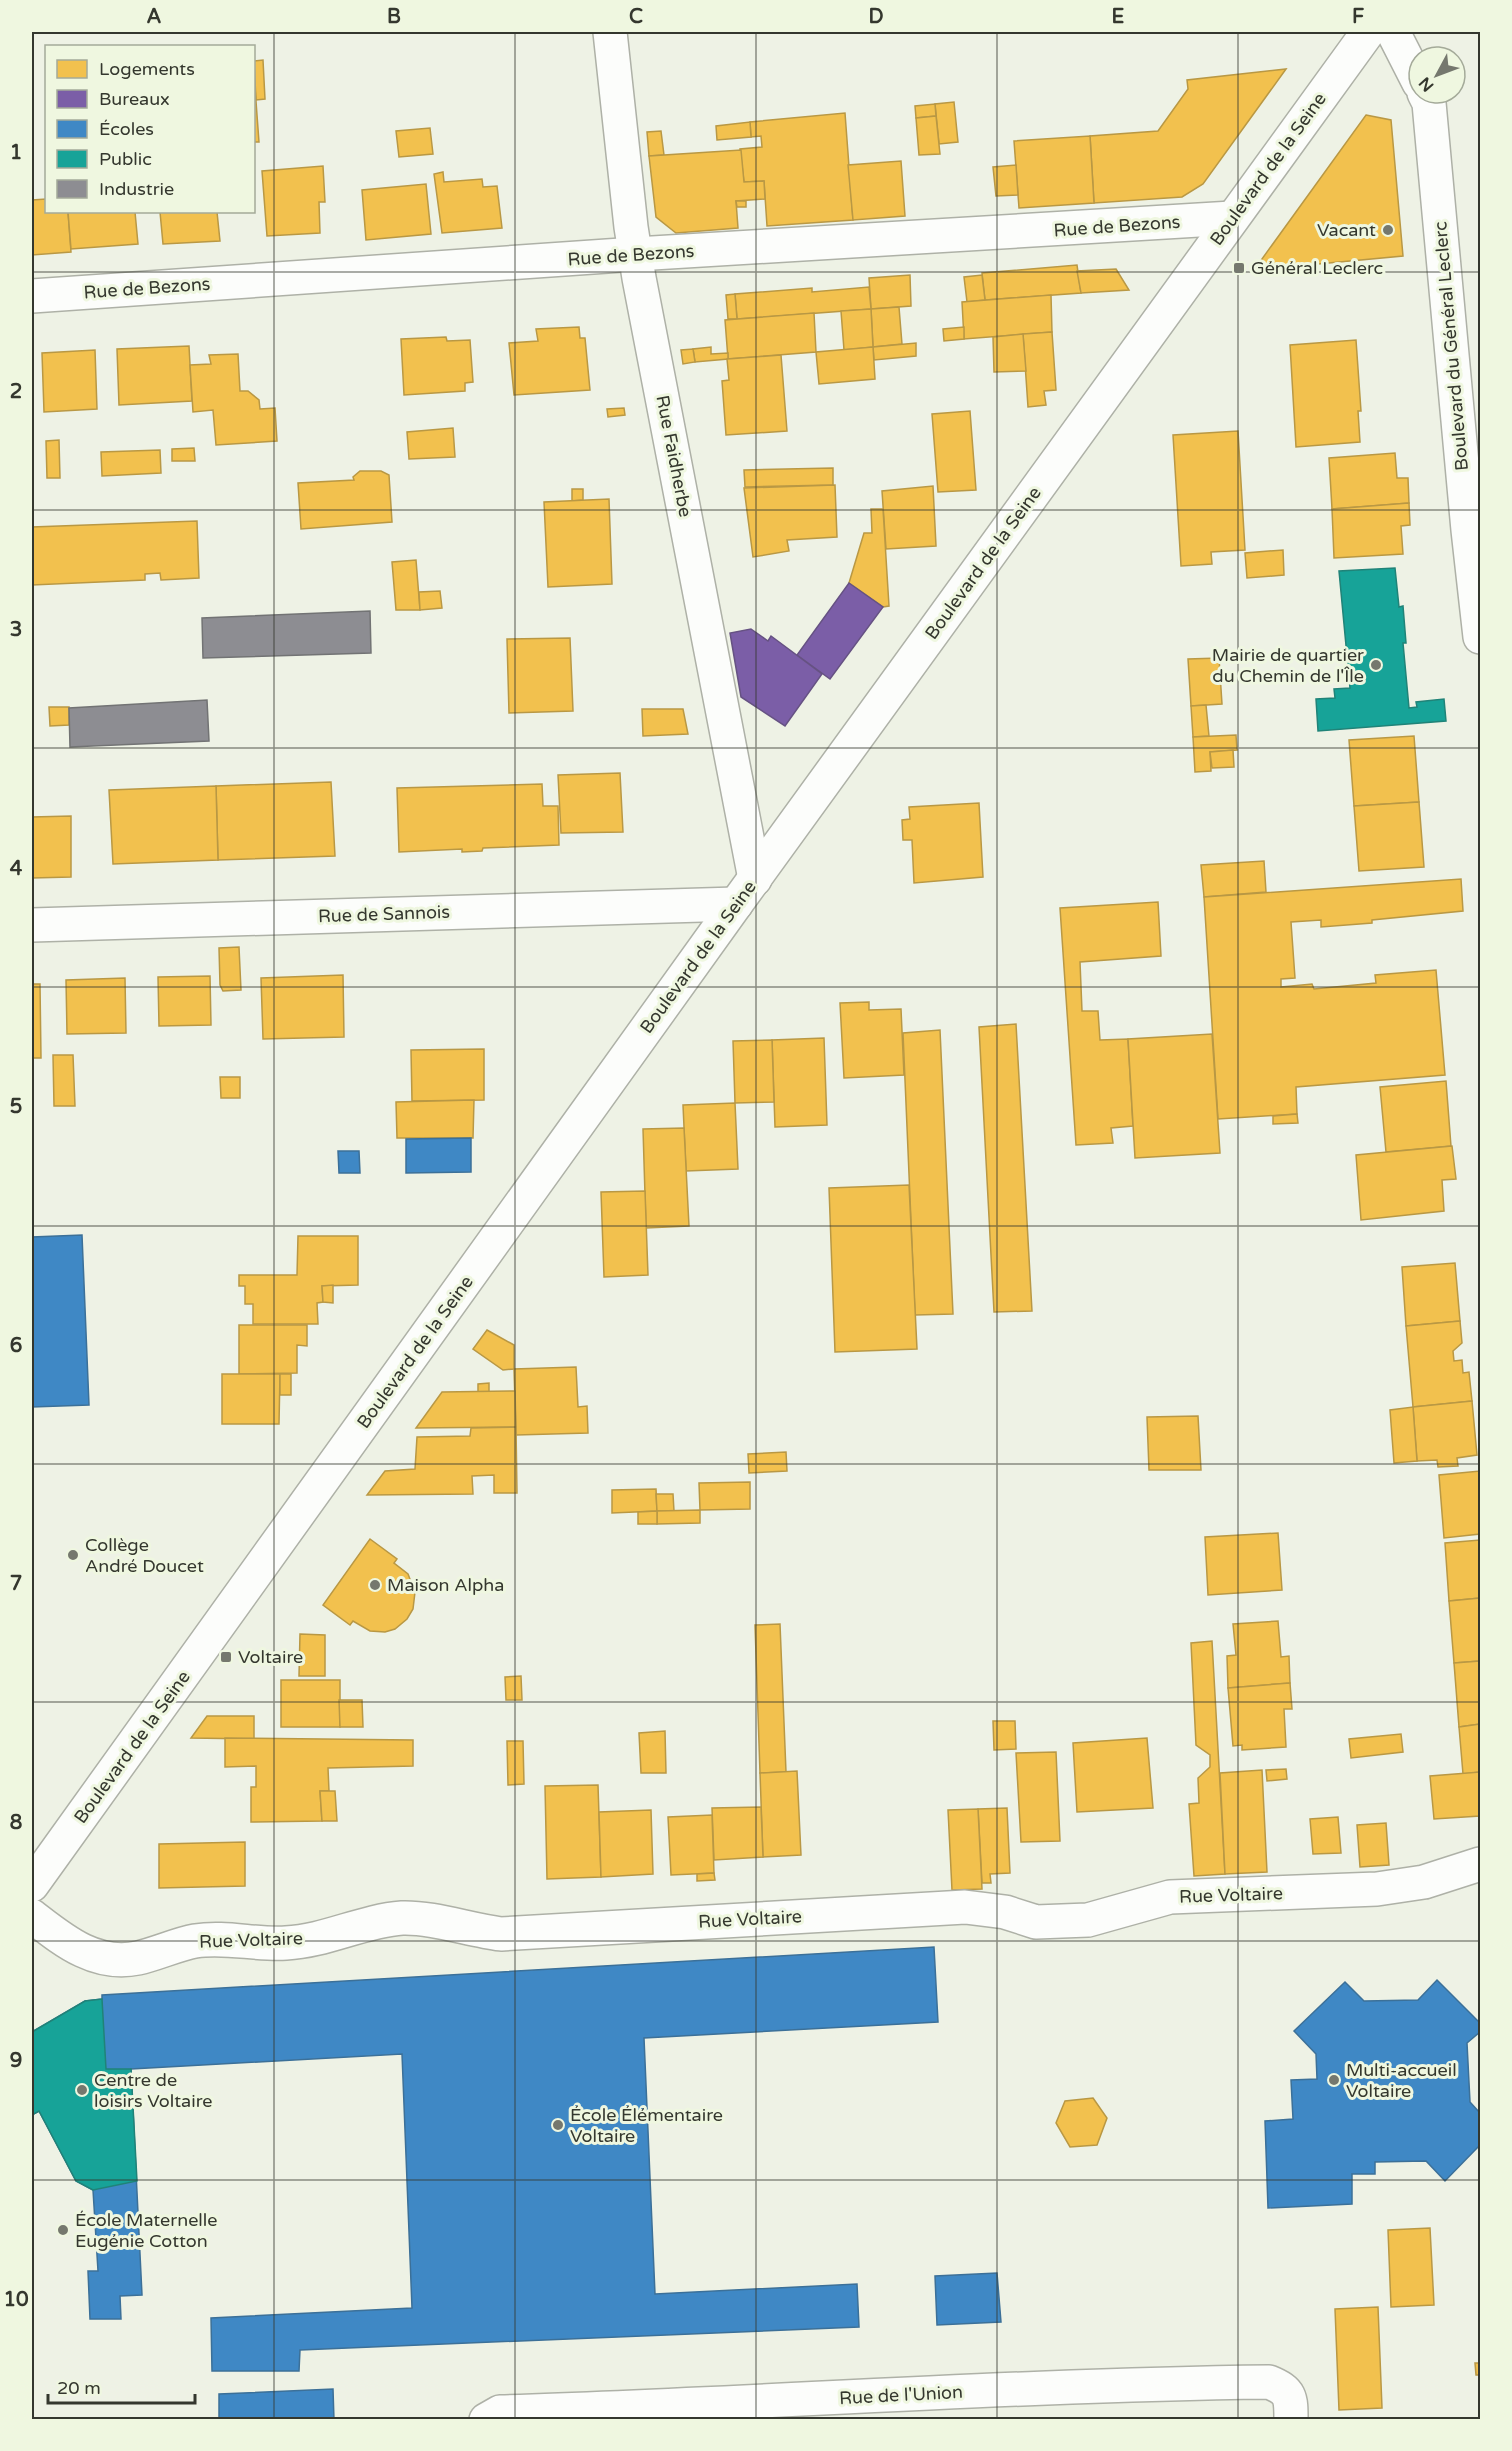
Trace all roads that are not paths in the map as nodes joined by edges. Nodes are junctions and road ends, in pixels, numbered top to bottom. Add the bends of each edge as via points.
1 (610, 32) edge
2 (1368, 32) edge
3 (1393, 32) edge
4 (1407, 59) edge
5 (1429, 105) edge
6 (1232, 218) junction
7 (636, 254) junction
8 (32, 296) edge
9 (1480, 637) edge
10 (746, 891) junction
11 (32, 925) edge
12 (1480, 1864) edge
13 (32, 1885) edge
14 (32, 1916) edge
15 (486, 2420) edge
16 (1291, 2420) edge

1 - 7 street, Rue Faidherbe
2 - 6 street, Boulevard de la Seine
3 - 4 street
5 - 9 street, Boulevard du Général Leclerc
6 - 7 street, Rue de Bezons
6 - 10 street, Boulevard de la Seine
7 - 8 street, Rue de Bezons
7 - 10 street, Rue Faidherbe
10 - 11 street, Rue de Sannois
10 - 13 street, Boulevard de la Seine
12 - 14 street, Rue Voltaire via 1424,1882 1377,1889 1170,1897 1088,1920 1064,1922 1035,1922 1005,1912 965,1907 501,1934 404,1918 288,1943 193,1941 134,1959 106,1959 78,1950
15 - 16 street, Rue de l'Union via 500,2412 1269,2382 1282,2387 1291,2399

